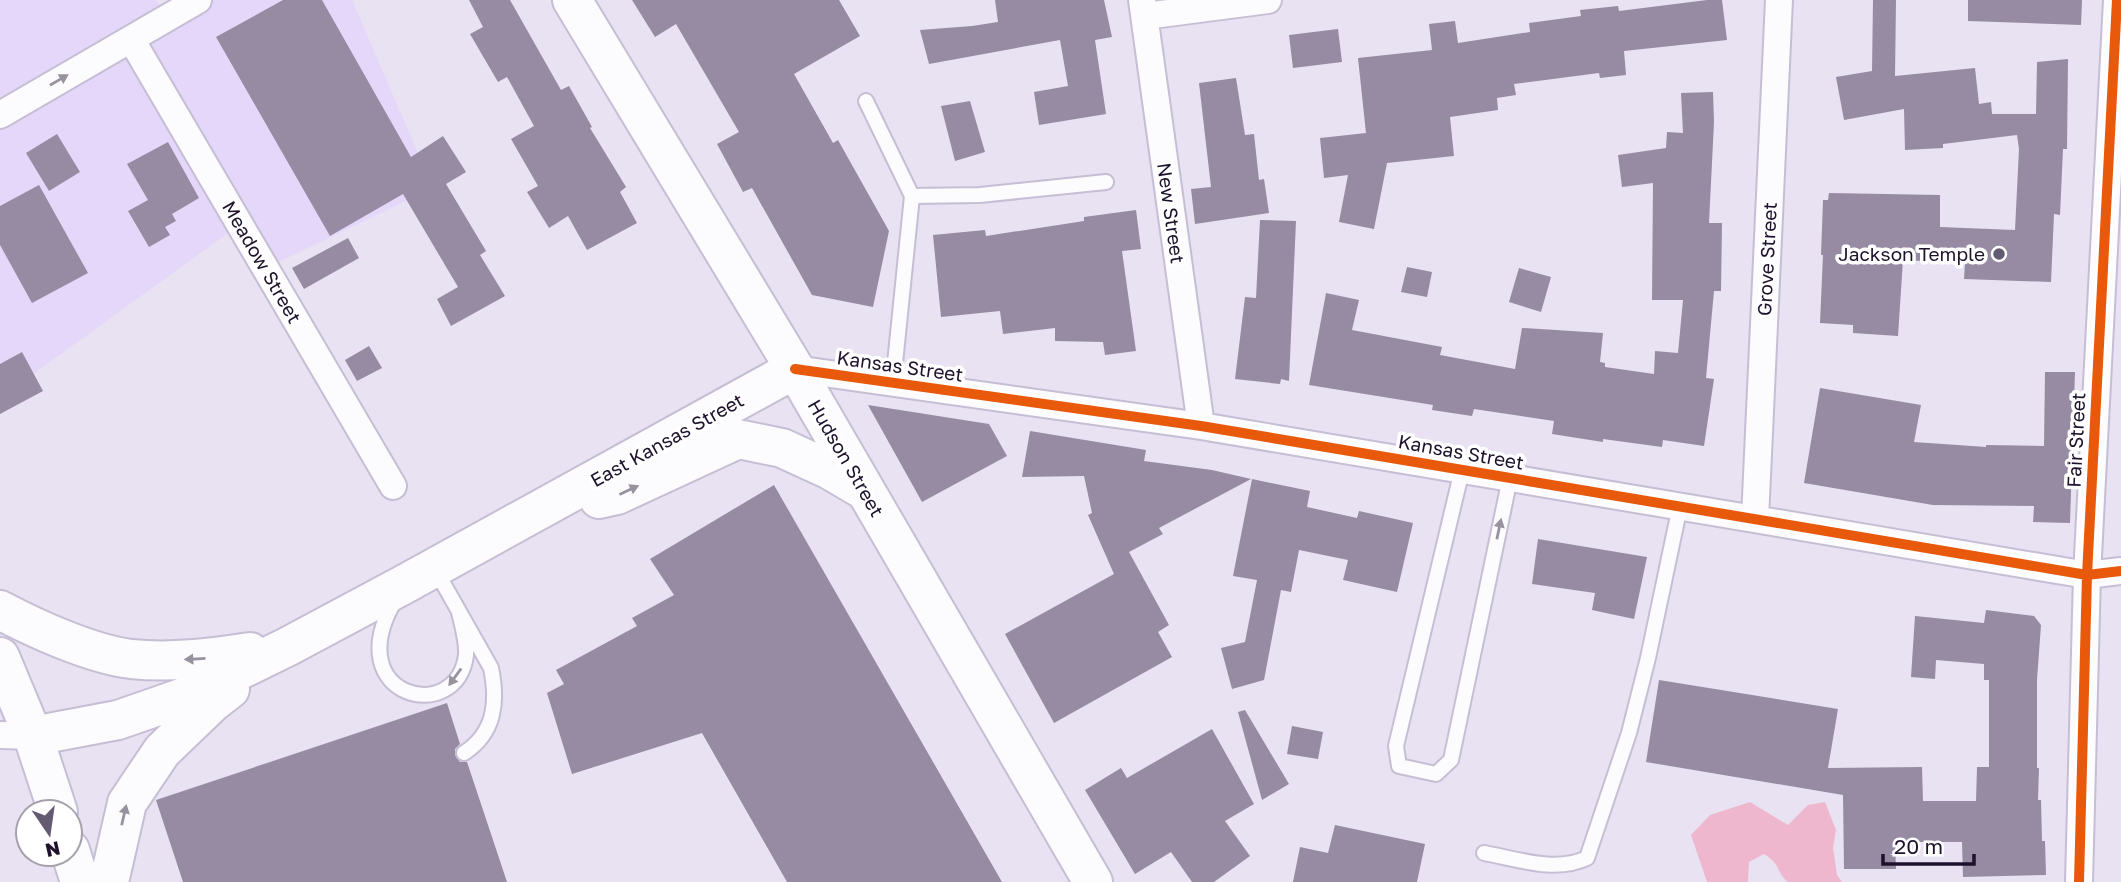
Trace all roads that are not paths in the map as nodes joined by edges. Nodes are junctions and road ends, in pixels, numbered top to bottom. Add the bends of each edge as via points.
1 (198, 0) edge
2 (572, 0) edge
3 (1268, 0) edge
4 (1779, 0) edge
5 (2117, 0) edge
6 (1143, 8) edge
7 (131, 39) junction
8 (866, 101) dead end
9 (0, 115) edge
10 (1106, 182) dead end
11 (912, 196) junction
12 (2113, 235) edge
13 (794, 369) junction
14 (893, 383) junction
15 (1200, 426) junction
16 (1462, 470) junction
17 (1510, 478) junction
18 (393, 486) dead end
19 (864, 490) junction
20 (1680, 506) junction
21 (539, 510) junction
22 (1755, 519) junction
23 (2121, 571) edge
24 (2087, 575) junction
25 (419, 576) junction
26 (0, 610) edge
27 (459, 612) junction
28 (287, 647) junction
29 (0, 657) edge
30 (17, 735) edge
31 (464, 754) dead end
32 (51, 798) edge
33 (1485, 853) dead end
34 (1086, 873) edge
35 (109, 882) edge
36 (2079, 882) edge

1 - 7 street
2 - 13 main road, Hudson Street
3 - 6 street
4 - 22 street, Grove Street
5 - 12 street, Fair Street
6 - 15 street, New Street
9 -> 7 street
7 - 18 street, Meadow Street
8 - 11 lane
10 - 11 lane via 980,195
11 - 14 lane
12 - 24 street, Fair Street
13 - 14 street, Kansas Street
13 - 19 main road, Hudson Street
13 - 21 main road, East Kansas Street
14 - 15 street, Kansas Street
15 - 16 street, Kansas Street
16 - 17 street, Kansas Street
16 -> 17 lane via 1396,746 1399,766 1436,774 1451,760
17 - 20 street, Kansas Street
21 -> 19 main road, East Kansas Street via 617,495 738,439 782,448
19 - 34 main road, Hudson Street
20 - 22 street, Kansas Street
20 - 33 lane via 1629,733 1587,858 1573,865 1538,864
21 - 25 main road, East Kansas Street
22 - 24 street, Kansas Street
23 - 24 street, Kansas Street
24 - 36 street, Fair Street
25 - 27 lane
27 -> 25 lane via 466,655 461,671 449,686 432,695 414,695 399,688 381,663 378,642 382,622
25 - 28 main road, East Kansas Street
28 -> 26 main road, East Kansas Street via 197,660 130,659 83,646
27 - 31 lane via 491,668 495,700 488,729
28 - 30 main road, East Kansas Street via 187,696 118,720
35 -> 28 main road, East Kansas Street via 127,803 162,751 212,703
29 - 30 main road
30 - 32 main road

